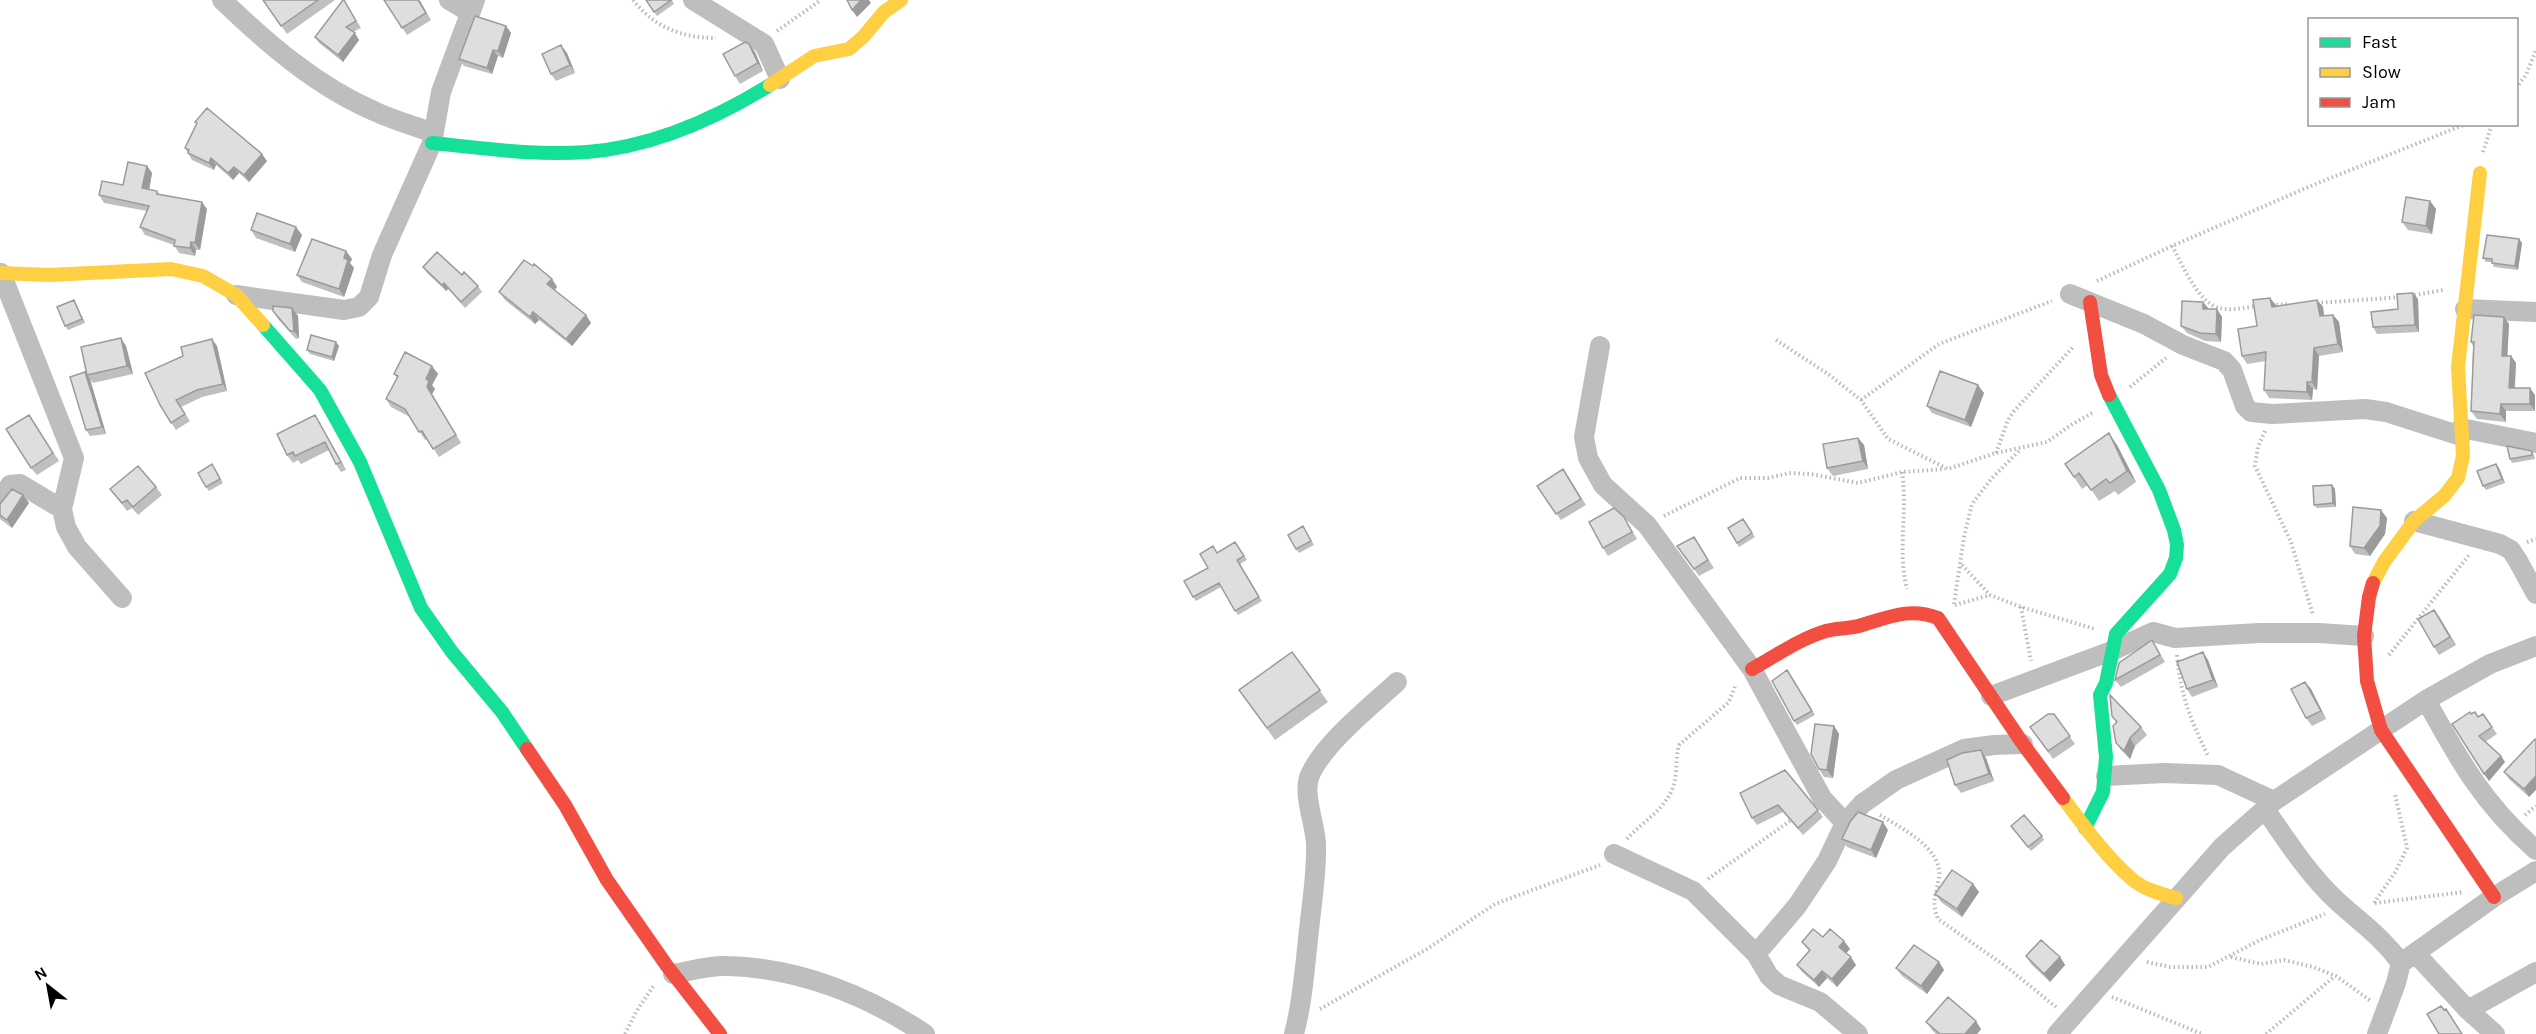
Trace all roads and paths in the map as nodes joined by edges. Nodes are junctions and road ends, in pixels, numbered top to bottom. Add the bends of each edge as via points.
1 (222, 0) edge
2 (449, 0) edge
3 (633, 0) edge
4 (693, 0) edge
5 (821, 0) edge
6 (901, 0) edge
7 (472, 6) edge
8 (755, 39) junction
9 (2536, 50) edge
10 (780, 79) junction
11 (2518, 87) edge
12 (2461, 126) edge
13 (433, 138) junction
14 (2480, 173) dead end
15 (2172, 246) junction
16 (1, 273) edge
17 (2468, 285) junction
18 (2070, 294) junction
19 (236, 295) junction
20 (2090, 302) junction
21 (2306, 303) edge
22 (2294, 304) edge
23 (2465, 309) junction
24 (2536, 312) edge
25 (2092, 325) junction
26 (1776, 340) dead end
27 (2183, 345) junction
28 (1600, 346) dead end
29 (1861, 400) junction
30 (2112, 402) junction
31 (2272, 414) junction
32 (2461, 432) junction
33 (2536, 443) edge
34 (2023, 447) junction
35 (1996, 453) junction
36 (1948, 469) junction
37 (1902, 472) junction
38 (0, 502) edge
39 (62, 509) junction
40 (2414, 521) junction
41 (1647, 525) junction
42 (2480, 540) junction
43 (1961, 564) junction
44 (2536, 594) edge
45 (1990, 595) junction
46 (122, 598) dead end
47 (1954, 605) junction
48 (2020, 607) junction
49 (1912, 610) junction
50 (2319, 633) junction
51 (2364, 636) junction
52 (1952, 637) junction
53 (2175, 638) junction
54 (2115, 642) junction
55 (2536, 646) edge
56 (1752, 669) junction
57 (2034, 679) junction
58 (2367, 681) junction
59 (1397, 682) dead end
60 (1991, 696) junction
61 (2426, 700) junction
62 (2381, 730) junction
63 (2023, 744) junction
64 (2106, 776) junction
65 (2218, 776) junction
66 (2391, 787) dead end
67 (1822, 798) junction
68 (1862, 804) junction
69 (2270, 805) junction
70 (1845, 823) junction
71 (2085, 828) junction
72 (2536, 850) edge
73 (1614, 854) junction
74 (2536, 871) edge
75 (1693, 891) junction
76 (2490, 893) junction
77 (2176, 898) junction
78 (2374, 903) junction
79 (2340, 904) junction
80 (1756, 954) junction
81 (2126, 956) junction
82 (2230, 957) junction
83 (2408, 958) junction
84 (670, 970) junction
85 (2536, 972) edge
86 (2336, 976) junction
87 (2095, 990) junction
88 (2468, 1010) junction
89 (2386, 1012) junction
90 (2069, 1018) junction
91 (1296, 1027) edge
92 (626, 1034) edge
93 (720, 1034) edge
94 (925, 1034) edge
95 (1857, 1034) edge
96 (2056, 1034) edge
97 (2202, 1034) edge
98 (2266, 1034) edge
99 (2377, 1034) edge
100 (2494, 1034) edge

1 - 13 street via 333,90
2 - 7 street
3 - 8 path via 670,31 705,38
4 - 8 street
5 - 8 path
6 - 10 street via 883,10 864,37 849,49 820,53
7 - 13 street via 441,92
8 - 10 street via 773,61
9 - 11 path
10 - 13 street via 663,136 633,145 540,153
12 - 15 path
13 - 19 street via 364,304 344,310
14 - 17 street
15 - 18 path
15 - 22 path via 2197,288 2217,307
16 - 19 street via 49,275 171,269 203,276
16 - 39 street via 74,458
17 - 21 path via 2404,297
17 - 23 street
18 - 20 street
18 - 29 path via 1939,344
19 - 84 street via 320,390 360,462 422,608 452,652 502,712 565,805 607,880
20 - 25 street
20 - 27 street
23 - 24 street
23 - 32 street via 2458,367
25 - 30 street via 2101,375
25 - 35 path via 2014,411
26 - 29 path
27 - 30 path
27 - 31 street via 2224,361 2232,370 2248,410
28 - 41 street via 1584,437 1588,458 1603,485
29 - 36 path via 1888,440
30 - 34 path via 2052,440
30 - 54 street via 2159,490 2177,545 2170,574
31 - 32 street via 2364,409
31 - 50 path via 2258,447 2255,466 2291,542
32 - 33 street
32 - 40 street via 2463,456 2458,478 2444,496
34 - 35 path
34 - 43 path via 1972,504
35 - 36 path
36 - 37 path
37 - 41 path via 1858,483 1789,473 1740,478
37 - 49 path via 1906,494 1901,557
38 - 39 street via 10,485 20,483
39 - 46 street via 77,547
40 - 42 street
40 - 51 street via 2375,578
41 - 56 street
42 - 44 street via 2511,550
42 - 58 path
43 - 45 path
43 - 47 path
45 - 47 path
45 - 48 path
47 - 52 path
48 - 54 path
48 - 57 path
49 - 52 street via 1938,618
49 - 56 street via 1813,636
50 - 51 street
50 - 53 street
51 - 58 street
52 - 60 street
53 - 54 street via 2153,632
53 - 65 path via 2181,690 2191,721
54 - 57 street
54 - 64 street via 2100,695
55 - 61 street via 2490,664
56 - 67 street
56 - 73 path via 1739,679 1721,711 1679,745 1673,788 1662,806
57 - 60 street
58 - 62 street
59 - 91 street via 1347,728 1308,778 1316,865
60 - 63 street
61 - 62 street
61 - 72 street via 2486,800
62 - 69 street
62 - 76 street
63 - 68 street via 1965,749 1896,780
63 - 71 street
64 - 65 street
64 - 71 street via 2103,792
65 - 69 street
66 - 78 path via 2407,848
67 - 70 street
67 - 75 path
68 - 70 street
68 - 90 path via 1920,840 1936,861 1939,879 1934,896 1938,919 2008,968
69 - 77 street via 2222,847
69 - 79 street via 2307,869
70 - 80 street via 1827,861 1797,906
71 - 77 street via 2134,881
73 - 75 street
73 - 91 path via 1601,865 1495,904
74 - 76 street
75 - 80 street
76 - 78 path
76 - 83 street
77 - 81 street
78 - 79 path
79 - 82 path
79 - 83 street
80 - 95 street via 1779,985 1820,1002
81 - 82 path via 2155,965 2186,968 2208,967
81 - 87 street
82 - 86 path via 2261,964 2290,962
83 - 88 street
83 - 89 street
84 - 92 path via 636,1012
84 - 93 street
84 - 94 street via 726,966 805,978 890,1010
85 - 88 street
86 - 89 path
86 - 98 path
87 - 90 street
87 - 97 path
88 - 100 street
89 - 99 street
90 - 96 street

